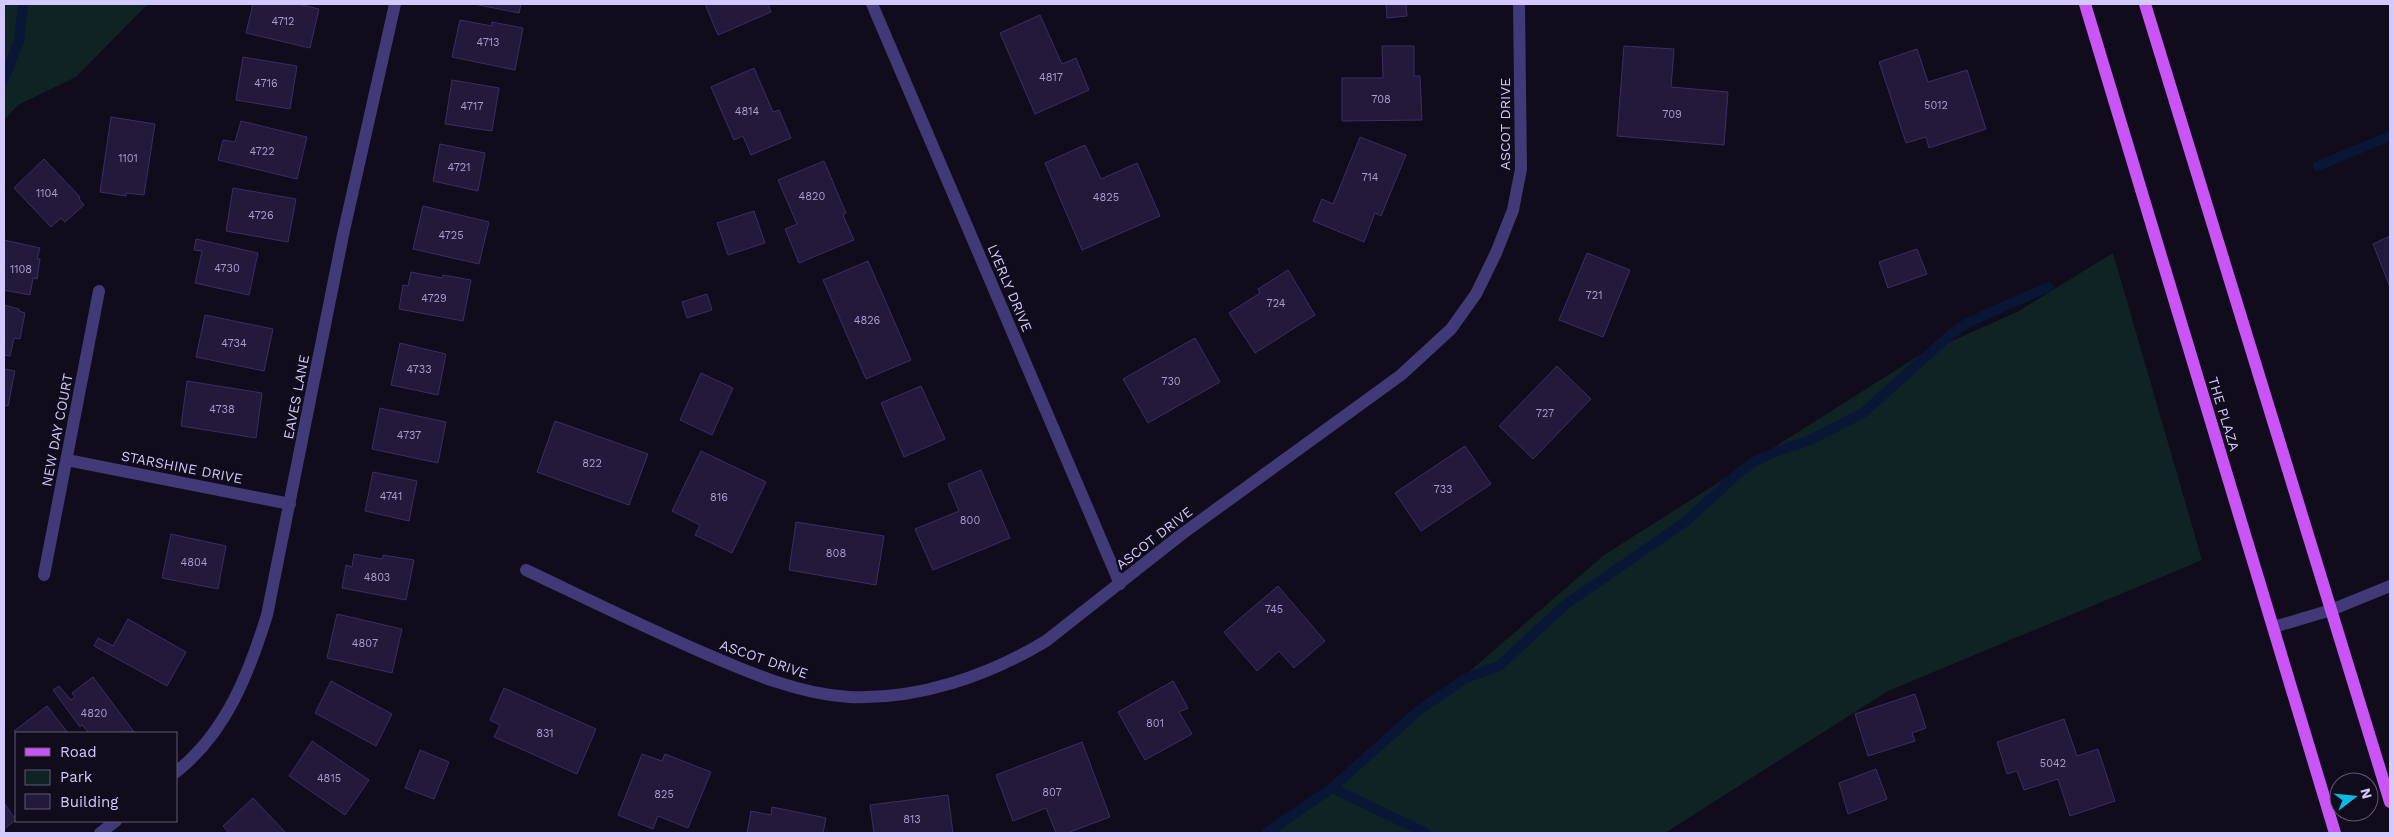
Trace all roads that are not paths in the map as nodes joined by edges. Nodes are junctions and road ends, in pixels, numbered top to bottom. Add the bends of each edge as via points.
1 (396, 4) edge
2 (872, 4) edge
3 (1519, 4) edge
4 (2085, 4) edge
5 (2145, 4) edge
6 (99, 291) dead end
7 (67, 460) junction
8 (290, 504) junction
9 (526, 570) dead end
10 (44, 574) dead end
11 (1120, 584) junction
12 (2390, 586) edge
13 (2331, 610) junction
14 (2274, 627) junction
15 (178, 770) edge
16 (2390, 802) edge
17 (115, 822) edge
18 (100, 833) edge
19 (2335, 833) edge

1 - 8 street, EAVES LANE via 343,235
2 - 11 street, LYERLY DRIVE
3 - 11 street, ASCOT DRIVE via 1521,169 1513,210 1476,294 1451,329 1401,375 1182,534
4 - 14 main road, THE PLAZA
5 - 13 main road
6 - 7 street, NEW DAY COURT
7 - 8 street, STARSHINE DRIVE
7 - 10 street, NEW DAY COURT
8 - 15 street, EAVES LANE via 267,615 253,661 234,702 211,737
9 - 11 street, ASCOT DRIVE via 738,668 798,689 847,697 884,697 954,683 987,671 1024,655 1046,641
12 - 13 street
13 - 14 street
13 - 16 main road
14 - 19 main road, THE PLAZA
17 - 18 street

